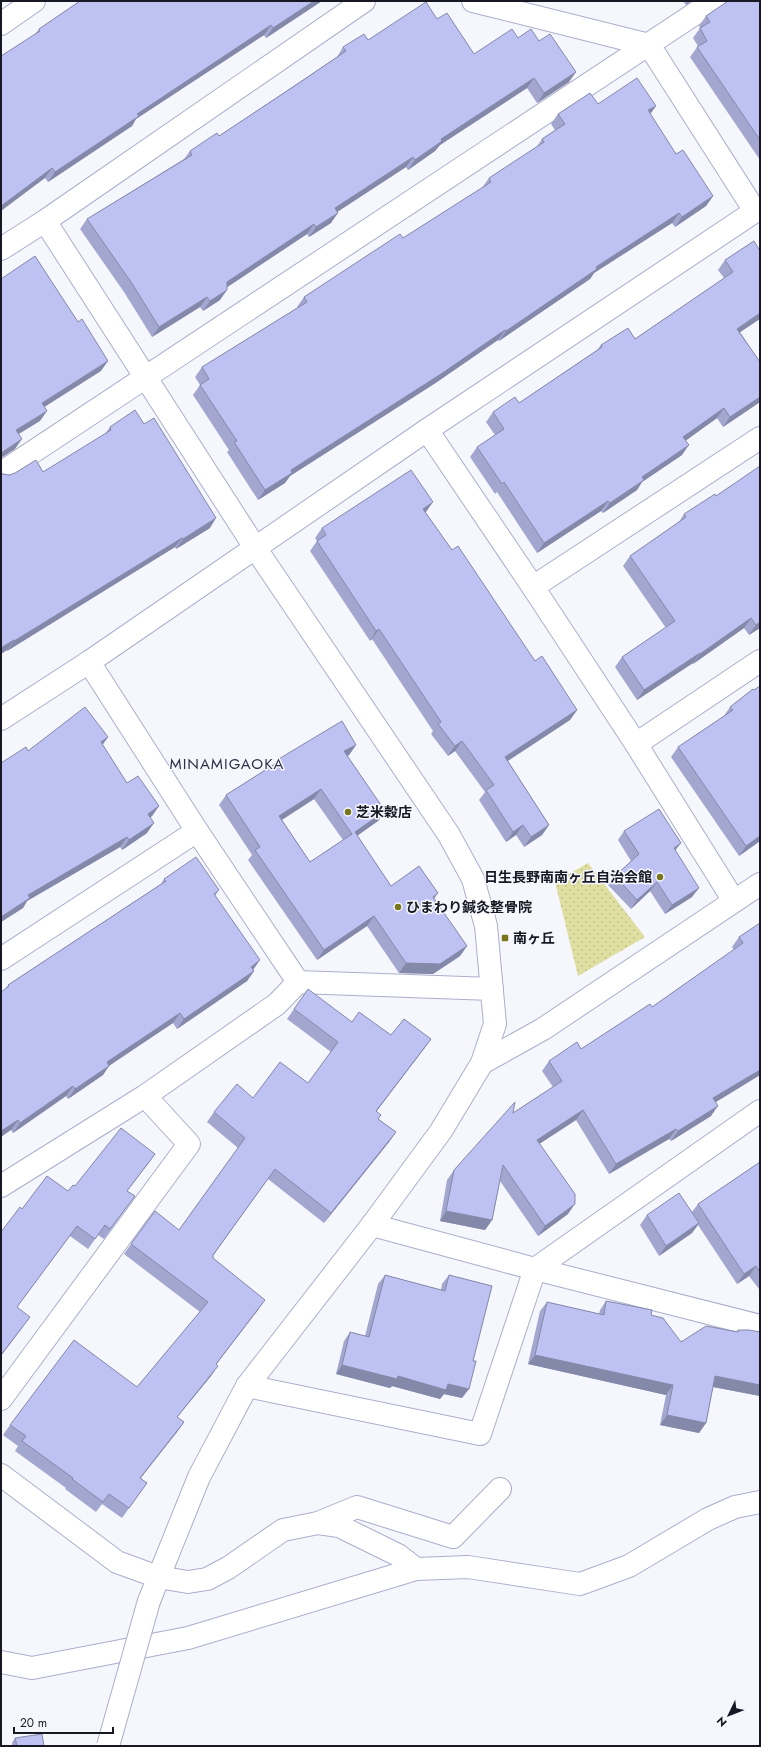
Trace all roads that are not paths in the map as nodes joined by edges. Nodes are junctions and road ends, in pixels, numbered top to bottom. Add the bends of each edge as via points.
1 (34, 1) edge
2 (364, 1) edge
3 (472, 1) edge
4 (714, 1) edge
5 (1, 24) edge
6 (649, 45) junction
7 (758, 210) edge
8 (45, 221) junction
9 (1, 250) edge
10 (146, 376) junction
11 (427, 430) junction
12 (760, 438) edge
13 (1, 473) edge
14 (256, 549) junction
15 (533, 587) junction
16 (760, 661) edge
17 (89, 662) junction
18 (1, 719) edge
19 (636, 744) junction
20 (197, 831) junction
21 (760, 884) edge
22 (734, 900) junction
23 (1, 959) edge
24 (298, 982) junction
25 (492, 989) junction
26 (482, 1063) junction
27 (145, 1096) junction
28 (760, 1111) edge
29 (1, 1186) edge
30 (372, 1225) junction
31 (536, 1269) junction
32 (760, 1326) edge
33 (247, 1386) junction
34 (1, 1399) edge
35 (1, 1475) edge
36 (500, 1489) dead end
37 (760, 1502) edge
38 (318, 1523) junction
39 (416, 1569) junction
40 (158, 1577) junction
41 (1, 1662) edge
42 (108, 1746) edge

1 - 5 street
2 - 8 street
3 - 6 street
4 - 6 street
6 - 7 street
6 - 10 street
7 - 11 street
8 - 9 street
8 - 10 street
10 - 13 street
10 - 14 street
11 - 14 street
11 - 15 street
12 - 15 street
14 - 17 street
14 - 25 street via 449,835 473,879 486,926
15 - 19 street
16 - 19 street
17 - 18 street
17 - 20 street
19 - 22 street
20 - 23 street
20 - 24 street
21 - 22 street
22 - 26 street via 543,1029
24 - 25 street
24 - 27 street via 277,1004
25 - 26 street via 495,1024
26 - 30 street via 441,1131
27 - 29 street
27 - 34 street via 189,1144
28 - 31 street
30 - 31 street
30 - 33 street
31 - 32 street
31 - 33 street via 480,1434
33 - 40 street via 200,1477
35 - 40 street via 117,1562
36 - 38 street via 453,1537 357,1507
37 - 39 street via 735,1507 708,1519 629,1566 580,1584 468,1567
38 - 39 street via 339,1526 398,1554
38 - 40 street via 283,1530 228,1568 207,1579 188,1582
39 - 41 street via 188,1638 32,1668
40 - 42 street, bridge

